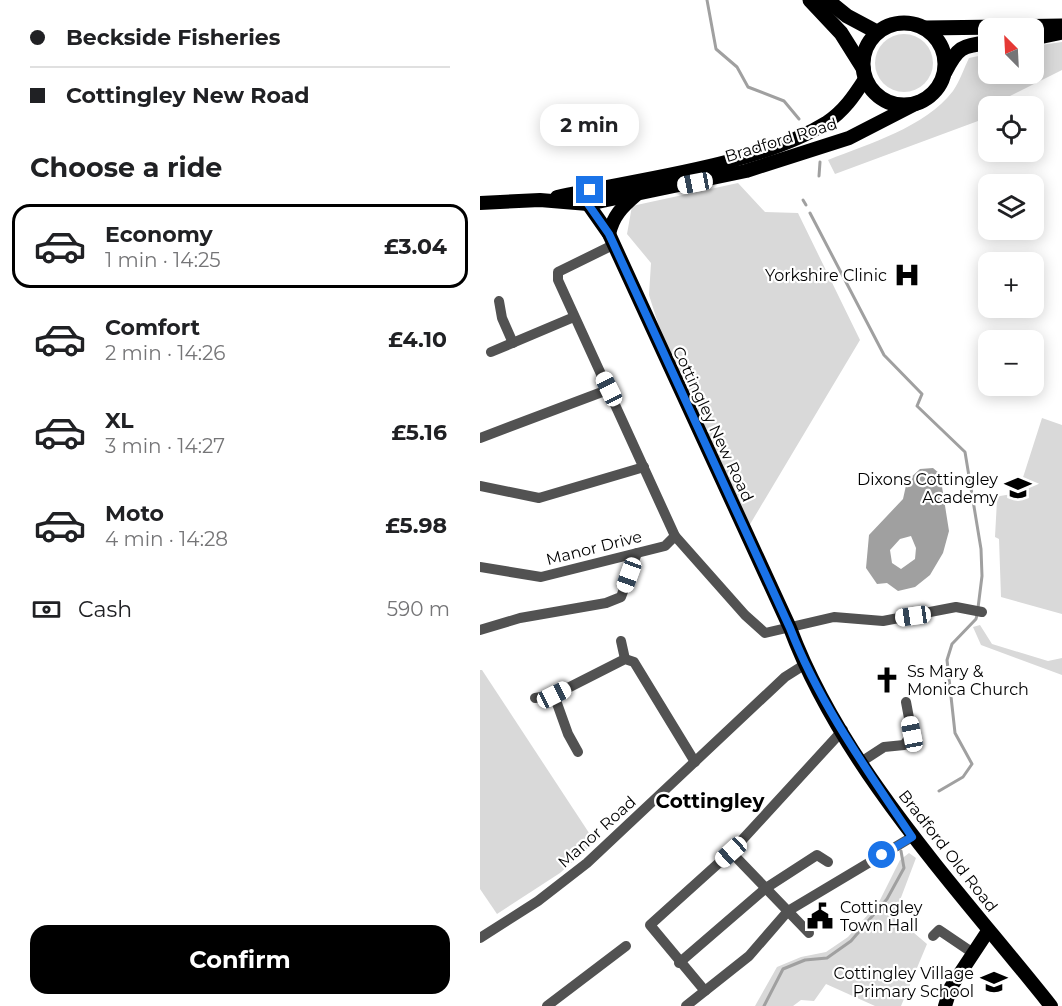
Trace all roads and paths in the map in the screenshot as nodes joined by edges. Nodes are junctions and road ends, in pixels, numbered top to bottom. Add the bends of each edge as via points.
1 (810, 0) edge
2 (827, 0) edge
3 (1062, 26) edge
4 (926, 28) junction
5 (877, 32) junction
6 (1062, 32) edge
7 (1044, 36) edge
8 (978, 43) edge
9 (945, 72) junction
10 (864, 73) junction
11 (919, 102) junction
12 (591, 194) junction
13 (638, 194) junction
14 (604, 201) junction
15 (480, 203) edge
16 (611, 233) junction
17 (499, 301) dead end
18 (574, 317) junction
19 (513, 343) junction
20 (492, 352) dead end
21 (609, 389) junction
22 (480, 438) edge
23 (644, 467) junction
24 (480, 486) edge
25 (675, 536) junction
26 (637, 553) junction
27 (480, 567) edge
28 (976, 611) dead end
29 (790, 628) junction
30 (480, 630) edge
31 (621, 641) dead end
32 (625, 659) junction
33 (804, 665) junction
34 (554, 695) junction
35 (535, 698) dead end
36 (906, 702) dead end
37 (843, 730) junction
38 (578, 752) dead end
39 (694, 762) junction
40 (861, 762) junction
41 (912, 837) junction
42 (731, 852) junction
43 (828, 862) dead end
44 (838, 869) dead end
45 (850, 874) junction
46 (766, 888) junction
47 (788, 911) junction
48 (988, 931) junction
49 (809, 933) dead end
50 (933, 936) dead end
51 (480, 938) edge
52 (626, 946) dead end
53 (973, 953) junction
54 (679, 963) junction
55 (705, 991) junction
56 (547, 1006) edge
57 (686, 1006) edge
58 (945, 1006) edge
59 (1051, 1006) edge

1 - 10 highway via 841,33
2 - 5 highway
3 - 4 highway
4 - 5 highway via 901,22
4 - 9 highway via 942,47
5 - 10 highway via 866,48
6 - 7 highway
8 - 9 highway via 967,44 954,54
9 - 11 highway via 935,90
10 - 11 highway via 876,94 891,103
10 - 12 main road, Bradford Road via 849,104 826,123 775,147
11 - 13 main road, Bradford Road via 849,138 746,171
12 - 14 main road, Cottingley New Road
12 - 15 main road, Bradford Road
12 - 16 main road, Cottingley New Road
13 - 14 main road, Bradford Road
13 - 16 main road via 622,207
14 - 16 main road, Cottingley New Road
16 - 18 street via 558,272
16 - 29 main road, Cottingley New Road
17 - 19 street
18 - 19 street
18 - 21 street
19 - 20 street
21 - 22 street
21 - 23 street
23 - 24 street via 539,498
23 - 25 street
25 - 26 street, Manor Drive via 665,546
25 - 29 street via 765,633
26 - 27 street, Manor Drive via 541,577
26 - 30 street via 621,597
28 - 29 street via 956,607 883,621 834,617
29 - 33 main road, Cottingley New Road
31 - 32 street
32 - 34 street
32 - 39 street via 634,662
33 - 37 main road, Cottingley New Road
33 - 39 street, Manor Road via 785,677
34 - 35 street
34 - 38 street
36 - 40 street via 912,734 904,745 884,747
37 - 40 main road, Bradford Old Road
37 - 42 street
39 - 51 street, Manor Road via 587,863
40 - 41 main road, Bradford Old Road
41 - 45 street
41 - 48 main road, Bradford Old Road via 943,870
42 - 46 street
42 - 54 street via 650,925
43 - 46 street via 817,855
44 - 45 street
45 - 47 street
46 - 47 street
46 - 54 street
47 - 49 street
47 - 55 street via 749,956
48 - 53 main road
48 - 59 main road, Bradford Old Road
50 - 53 street via 939,930
52 - 56 street
53 - 58 main road via 951,987
54 - 55 street
55 - 57 street

